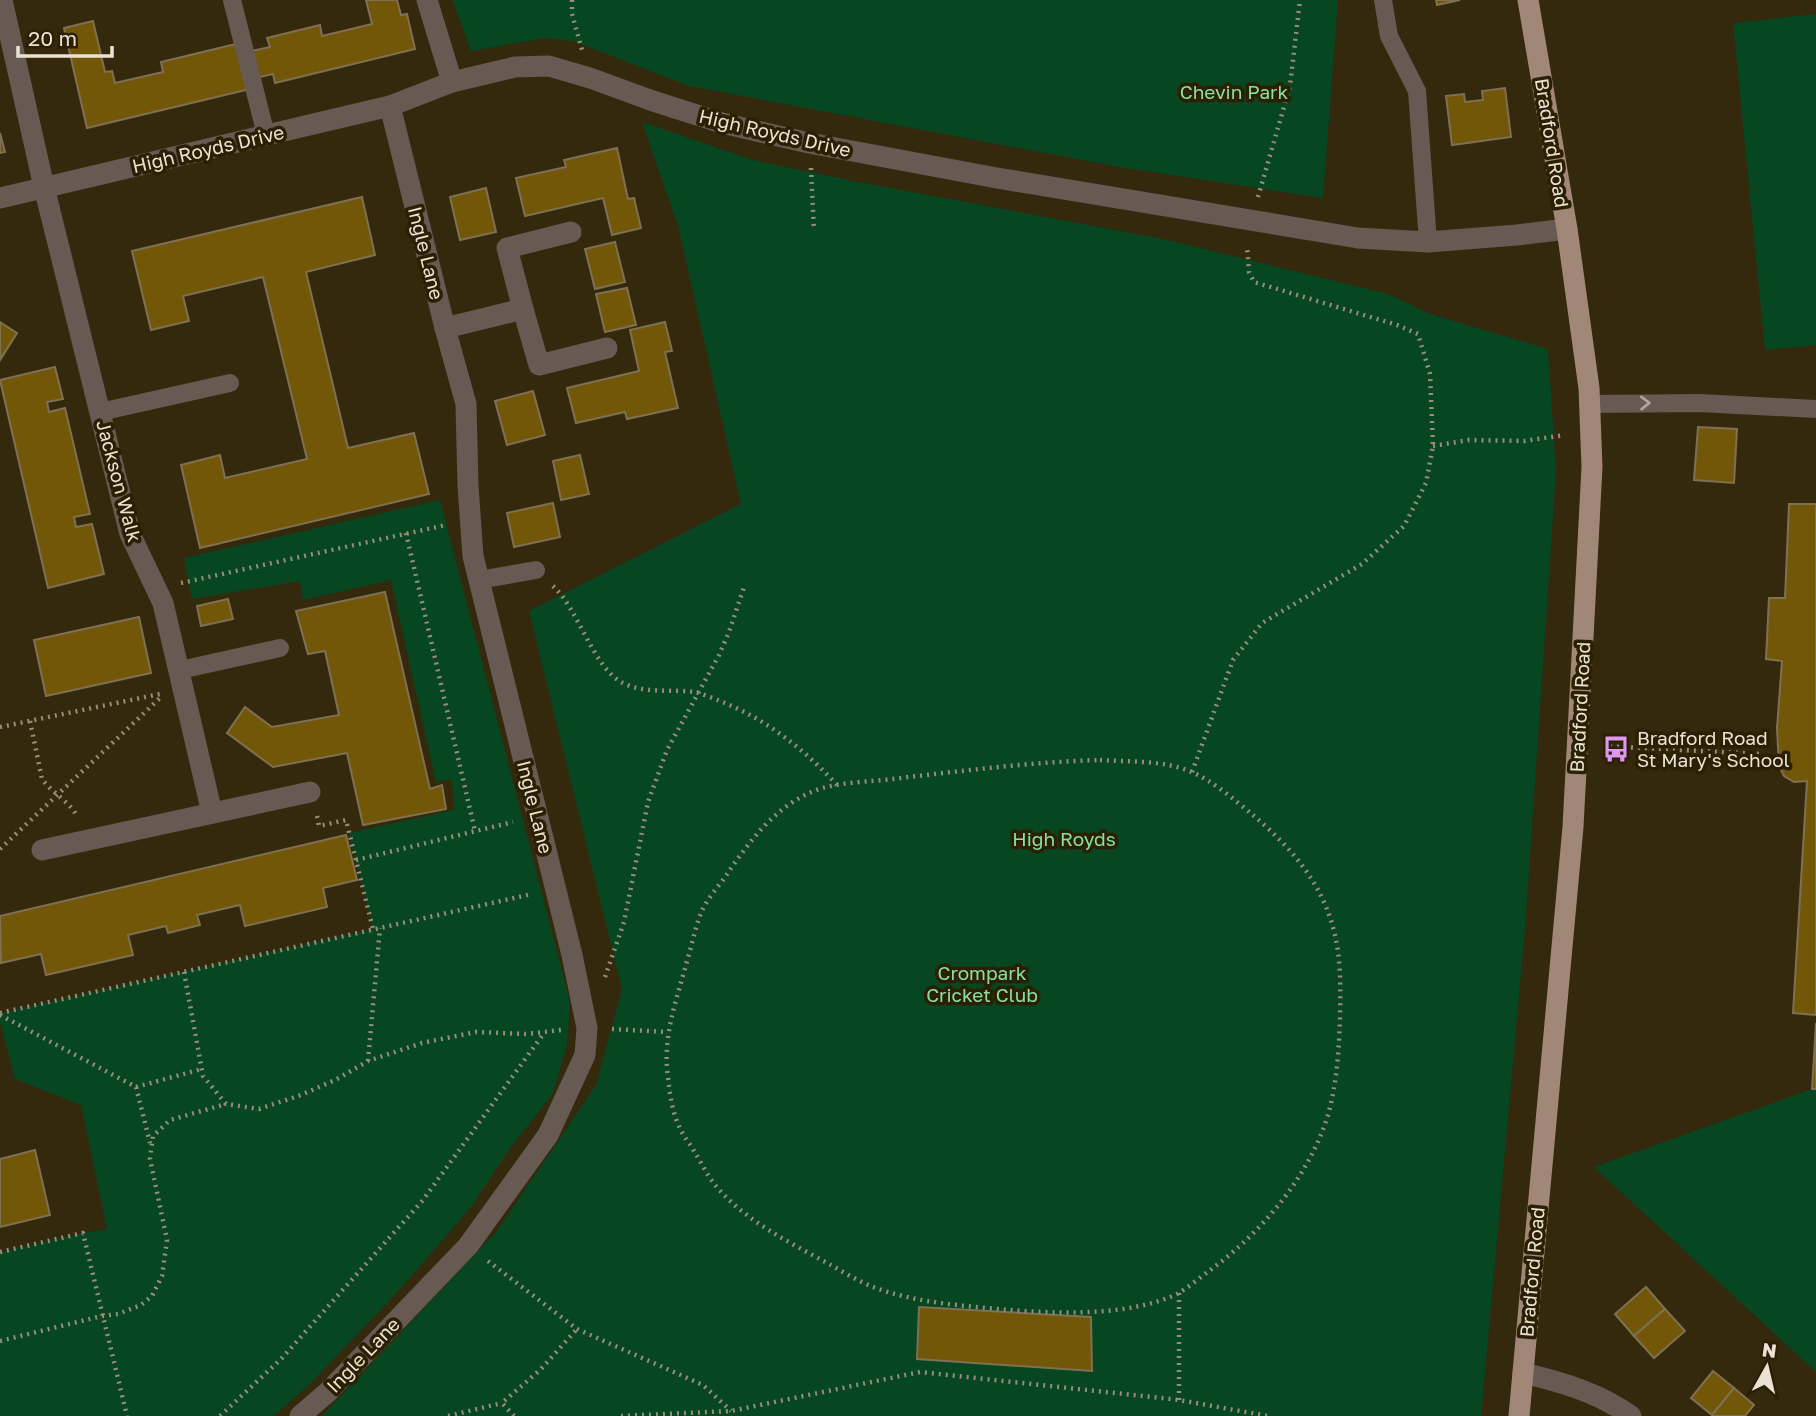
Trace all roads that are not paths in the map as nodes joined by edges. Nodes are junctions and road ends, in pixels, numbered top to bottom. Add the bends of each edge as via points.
1 (2, 0) edge
2 (232, 0) edge
3 (428, 0) edge
4 (1382, 0) edge
5 (1528, 0) edge
6 (452, 82) junction
7 (390, 106) junction
8 (266, 135) junction
9 (44, 187) junction
10 (0, 198) edge
11 (1567, 229) junction
12 (571, 232) dead end
13 (1428, 242) junction
14 (523, 309) junction
15 (444, 328) junction
16 (607, 348) dead end
17 (230, 383) dead end
18 (1589, 404) junction
19 (1816, 409) edge
20 (100, 412) junction
21 (536, 570) road end
22 (479, 580) junction
23 (280, 648) dead end
24 (180, 670) junction
25 (310, 792) road end
26 (212, 813) junction
27 (42, 850) dead end
28 (1523, 1373) junction
29 (300, 1416) edge
30 (1519, 1416) edge
31 (1632, 1416) edge

1 - 9 street, Jackson Walk
2 - 8 lane
3 - 6 street
4 - 13 lane via 1389,36 1417,91
5 - 11 main road, Bradford Road
6 - 7 street, High Royds Drive
6 - 13 street, High Royds Drive via 515,67 550,66 722,123 809,143 1358,238
7 - 8 street, High Royds Drive
7 - 15 street, Ingle Lane
8 - 9 street, High Royds Drive
9 - 10 street, High Royds Drive
9 - 20 street, Jackson Walk
11 - 13 street, High Royds Drive
11 - 18 main road, Bradford Road
12 - 14 street via 507,248
14 - 15 street
14 - 16 street via 539,365
15 - 22 street, Ingle Lane via 466,404 470,520
17 - 20 lane
18 -> 19 lane via 1700,402
18 - 28 main road, Bradford Road via 1592,467 1573,827
20 - 24 street, Jackson Walk via 130,534 163,603
21 - 22 lane
22 - 29 street, Ingle Lane via 572,955 587,1028 586,1055 548,1135 468,1246
23 - 24 lane
24 - 26 street, Jackson Walk
25 - 26 street
26 - 27 street
28 - 30 main road, Bradford Road
28 - 31 street via 1565,1383

